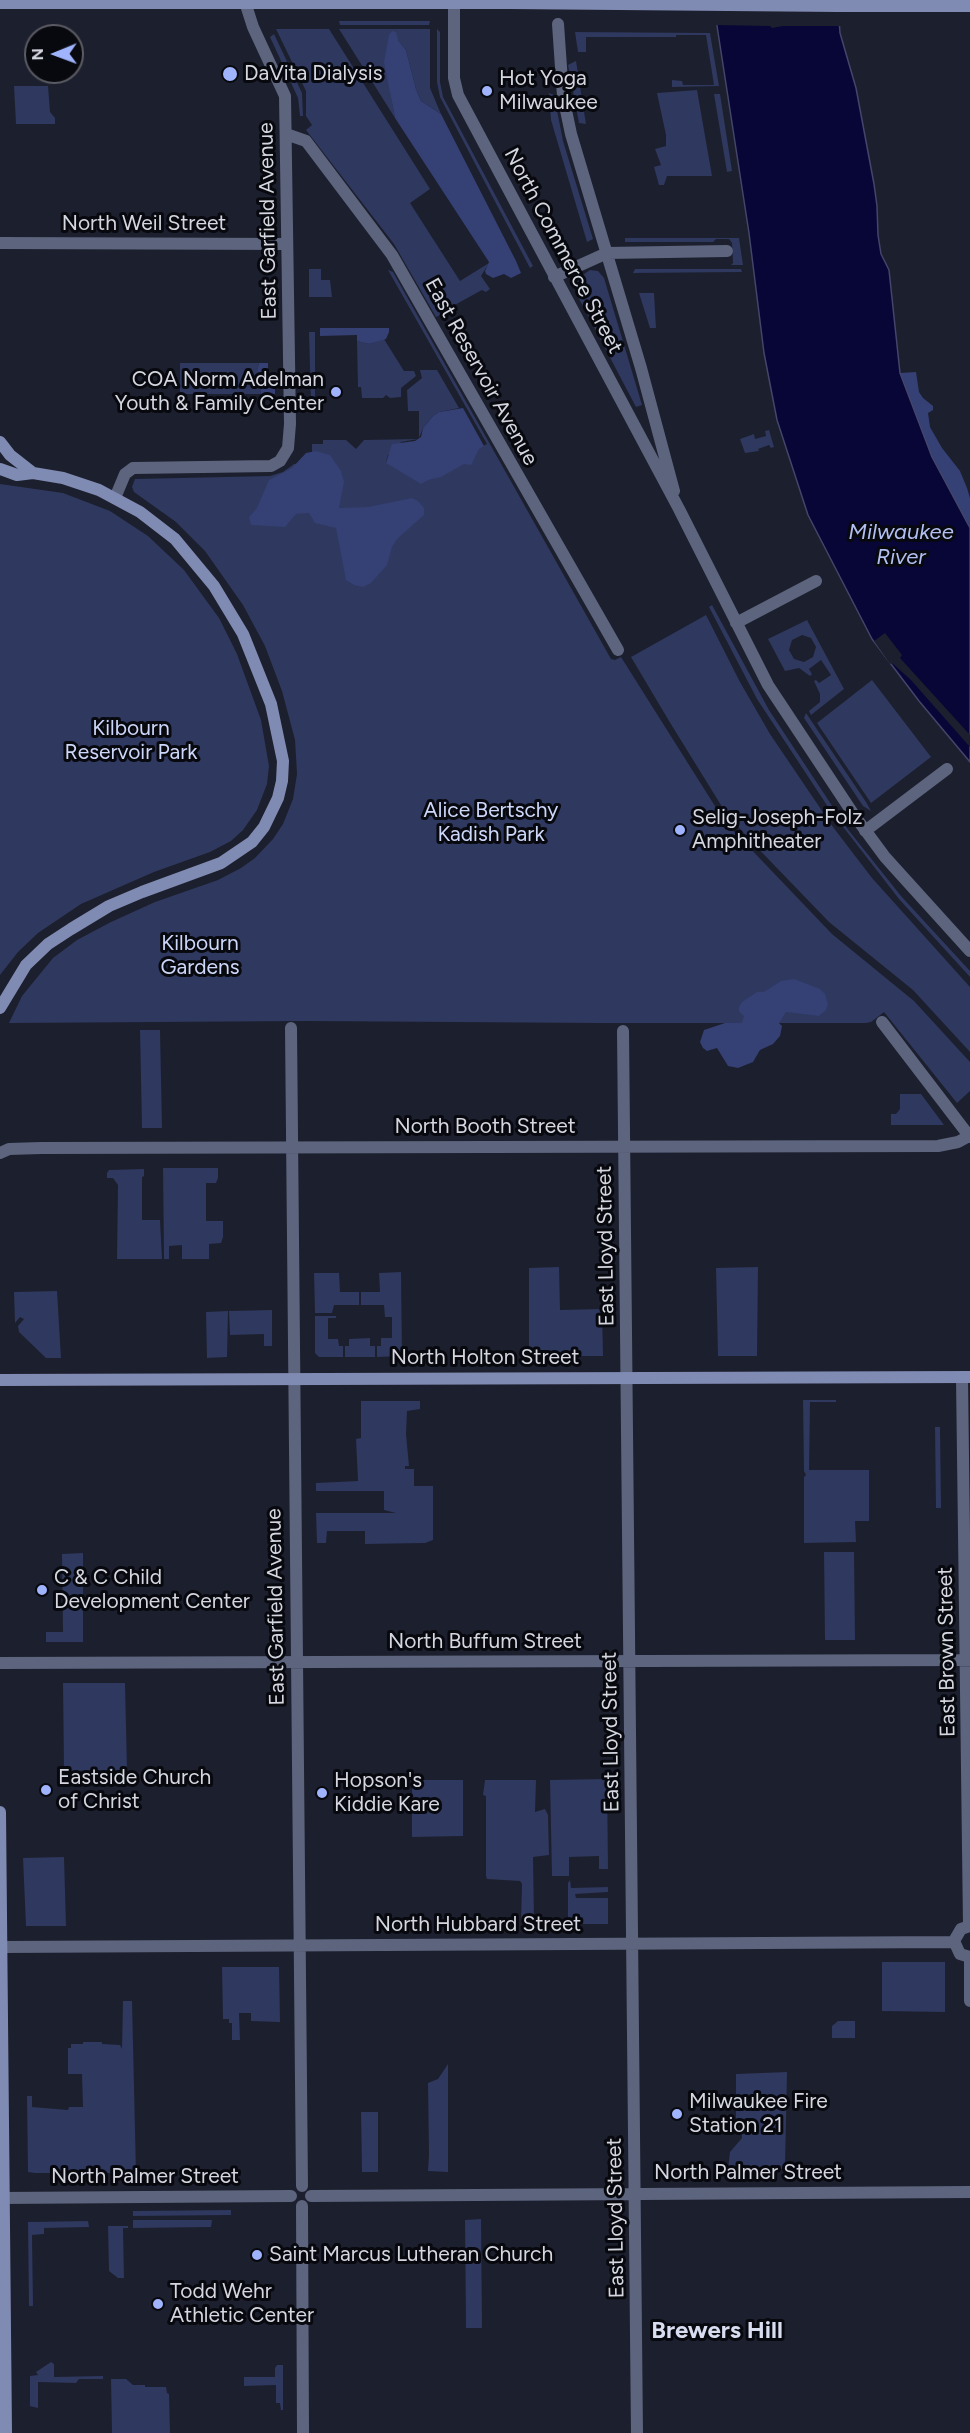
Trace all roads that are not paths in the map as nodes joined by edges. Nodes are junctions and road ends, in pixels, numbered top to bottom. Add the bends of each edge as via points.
1 (454, 1) edge
2 (245, 2) junction
3 (675, 2) edge
4 (0, 3) edge
5 (970, 6) edge
6 (558, 24) dead end
7 (286, 134) junction
8 (0, 243) edge
9 (287, 244) junction
10 (727, 251) dead end
11 (607, 253) junction
12 (554, 277) junction
13 (0, 442) edge
14 (0, 469) edge
15 (33, 473) junction
16 (0, 475) edge
17 (17, 475) junction
18 (115, 498) junction
19 (679, 509) junction
20 (816, 581) dead end
21 (736, 623) junction
22 (618, 650) dead end
23 (947, 769) dead end
24 (866, 831) junction
25 (970, 951) edge
26 (0, 1008) edge
27 (882, 1023) dead end
28 (291, 1028) dead end
29 (623, 1030) dead end
30 (970, 1136) edge
31 (292, 1147) junction
32 (624, 1147) junction
33 (0, 1153) edge
34 (966, 1377) edge
35 (293, 1378) junction
36 (626, 1378) junction
37 (0, 1380) edge
38 (968, 1660) edge
39 (630, 1661) junction
40 (296, 1662) junction
41 (0, 1663) edge
42 (969, 1802) edge
43 (0, 1812) edge
44 (0, 1860) edge
45 (970, 1926) edge
46 (954, 1942) junction
47 (632, 1943) junction
48 (300, 1945) junction
49 (2, 1947) junction
50 (970, 1957) edge
51 (970, 2001) edge
52 (2, 2026) edge
53 (302, 2186) junction
54 (970, 2192) edge
55 (635, 2193) junction
56 (291, 2196) junction
57 (311, 2196) junction
58 (2, 2198) edge
59 (302, 2206) junction
60 (6, 2433) edge
61 (303, 2433) edge
62 (637, 2433) edge

1 - 2 main road
1 - 3 main road, bridge
1 - 12 street, North Commerce Street via 454,78 458,95
2 - 4 main road
2 - 7 street, East Garfield Avenue via 285,96
3 - 5 main road, bridge
6 - 11 street, North Commerce Street via 566,111
7 - 9 street, East Garfield Avenue
7 - 22 street, East Reservoir Avenue via 306,141 392,255
8 - 9 street, North Weil Street
9 - 18 street, East Garfield Avenue via 290,424 288,448 280,461 271,466 131,469
10 - 11 street
11 - 12 street
11 - 19 street, North Commerce Street
12 - 19 street, North Commerce Street
13 - 15 main road
14 - 17 main road
15 - 17 main road
15 - 18 main road via 72,481
16 - 17 main road
18 - 26 main road via 175,539 235,618 271,704 280,742 282,781 264,827 243,849 221,863 109,906 71,928 26,965
19 - 21 street, North Commerce Street
20 - 21 street
21 - 24 street, North Commerce Street via 775,696
23 - 24 street
24 - 25 street, North Commerce Street via 908,885
27 - 30 street
28 - 31 street, East Garfield Avenue
29 - 32 street, East Lloyd Street
30 - 32 street, North Booth Street via 938,1146
31 - 32 street, North Booth Street
31 - 33 street, North Booth Street via 9,1149
31 - 35 street, East Garfield Avenue
32 - 36 street, East Lloyd Street
34 - 36 main road, North Holton Street
34 - 38 street, East Brown Street
35 - 36 main road, North Holton Street
35 - 37 main road, North Holton Street
35 - 40 street, East Garfield Avenue
36 - 39 street, East Lloyd Street
38 - 39 street, North Buffum Street
38 - 42 street, East Brown Street
39 - 40 street, North Buffum Street
39 - 47 street, East Lloyd Street
40 - 41 street, North Buffum Street
40 - 48 street, East Garfield Avenue
42 - 45 street, East Brown Street
43 - 44 main road
44 - 49 main road
45 - 46 street via 957,1932
46 - 47 street, North Hubbard Street
46 - 50 street via 960,1954
47 - 48 street, North Hubbard Street
47 - 55 street, East Lloyd Street
48 - 49 street, North Hubbard Street
48 - 53 street, East Garfield Avenue
49 - 52 main road
50 - 51 street
52 - 58 main road
53 - 56 street via 294,2189
53 - 57 street
54 - 55 street, North Palmer Street
55 - 57 street, North Palmer Street
55 - 62 street, East Lloyd Street
56 - 58 street, North Palmer Street
56 - 59 street
57 - 59 street
58 - 60 main road
59 - 61 street

